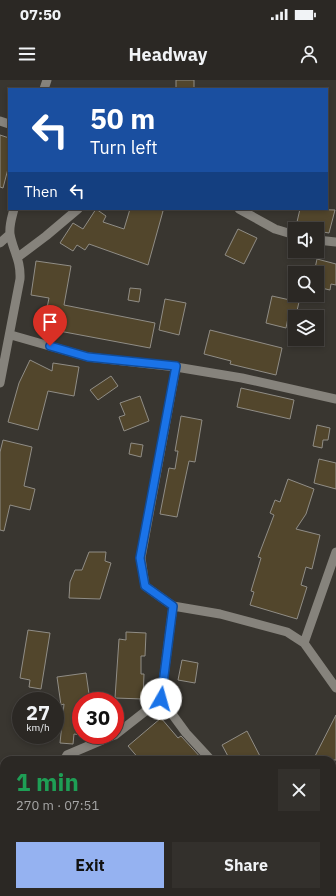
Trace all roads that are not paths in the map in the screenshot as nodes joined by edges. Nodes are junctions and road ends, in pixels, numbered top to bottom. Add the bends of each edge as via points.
1 (14, 210) edge
2 (77, 210) edge
3 (241, 210) edge
4 (288, 233) edge
5 (10, 234) junction
6 (324, 241) edge
7 (336, 242) edge
8 (0, 243) edge
9 (18, 257) junction
10 (11, 335) junction
11 (176, 366) junction
12 (0, 383) edge
13 (336, 399) edge
14 (336, 552) edge
15 (173, 606) junction
16 (304, 643) junction
17 (336, 688) edge
18 (161, 699) junction
19 (124, 727) edge
20 (93, 744) edge
21 (66, 756) edge
22 (207, 756) edge

1 - 5 street
2 - 9 street
3 - 4 street via 275,229
5 - 8 street
5 - 9 street
6 - 7 street
9 - 10 street via 21,267 20,279
10 - 11 street via 88,357
10 - 12 street
11 - 13 street
11 - 15 street via 140,558 145,586
14 - 16 street
15 - 16 street via 220,614 287,632
15 - 18 street
16 - 17 street
18 - 19 street
18 - 22 street
20 - 21 street

